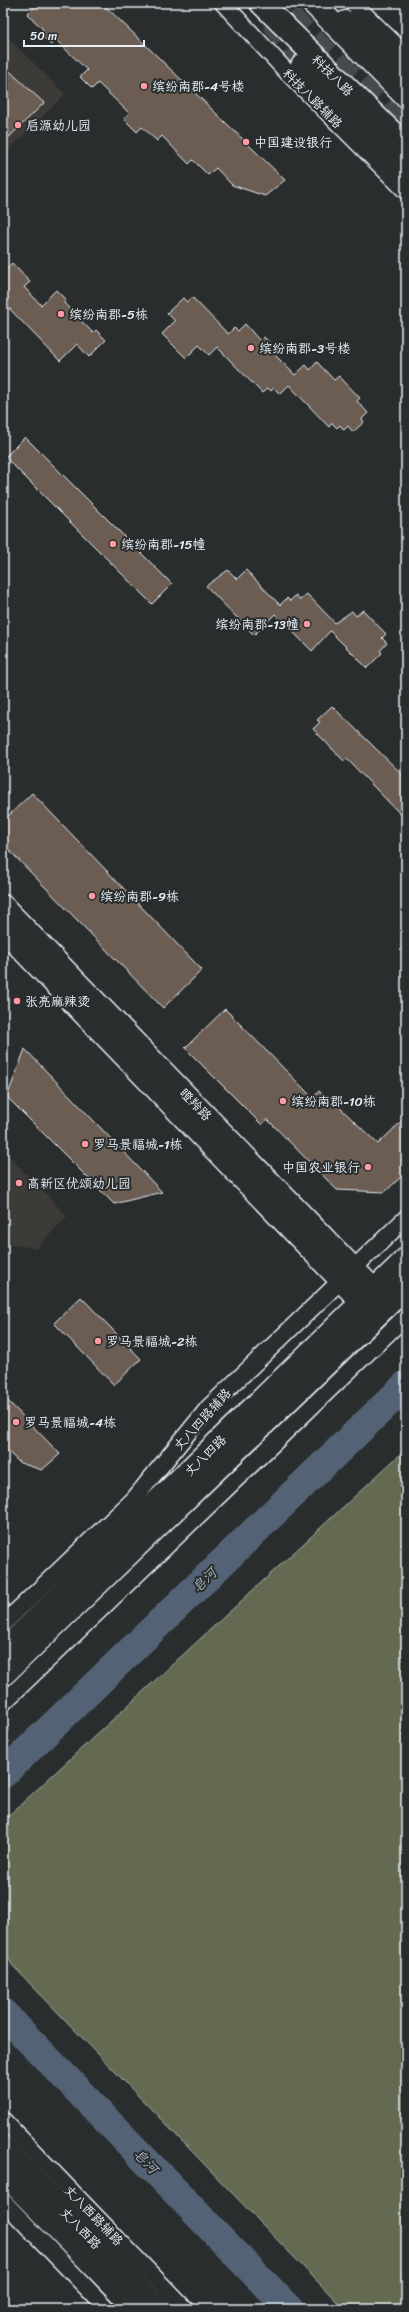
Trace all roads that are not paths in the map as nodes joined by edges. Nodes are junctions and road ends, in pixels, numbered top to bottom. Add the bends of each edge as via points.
1 (223, 3) edge
2 (261, 3) edge
3 (313, 3) edge
4 (349, 12) edge
5 (406, 55) edge
6 (302, 66) tunnel mouth
7 (406, 81) edge
8 (406, 97) edge
9 (406, 146) edge
10 (406, 169) edge
11 (406, 191) edge
12 (3, 905) edge
13 (3, 931) edge
14 (406, 1218) edge
15 (406, 1259) edge
16 (347, 1274) junction
17 (406, 1287) edge
18 (381, 1306) edge
19 (3, 1624) edge
20 (3, 1651) edge
21 (3, 1675) edge
22 (3, 1703) edge
23 (3, 2120) edge
24 (3, 2147) edge
25 (3, 2173) edge
26 (3, 2201) edge
27 (107, 2309) edge
28 (136, 2309) edge
29 (160, 2309) edge
30 (185, 2309) edge

1 - 11 street, 科技八路辅路 via 287,72
2 - 9 main road, 科技八路
3 - 8 main road
4 - 5 street
4 - 7 main road
6 - 10 main road
12 - 16 street, 瞪羚路
13 - 16 street, 瞪羚路
14 - 16 street, 丈八四路辅路
15 - 18 main road, 丈八四路
16 - 18 street, 瞪羚路
16 - 19 street, 丈八四路辅路 via 209,1407 134,1498
17 - 18 main road, 丈八四路
18 - 20 main road, 丈八四路
18 - 21 main road, 丈八四路
18 - 22 street
23 - 30 street, 丈八西路辅路
24 - 29 main road, 丈八西路
25 - 28 main road, 丈八西路
26 - 27 street

